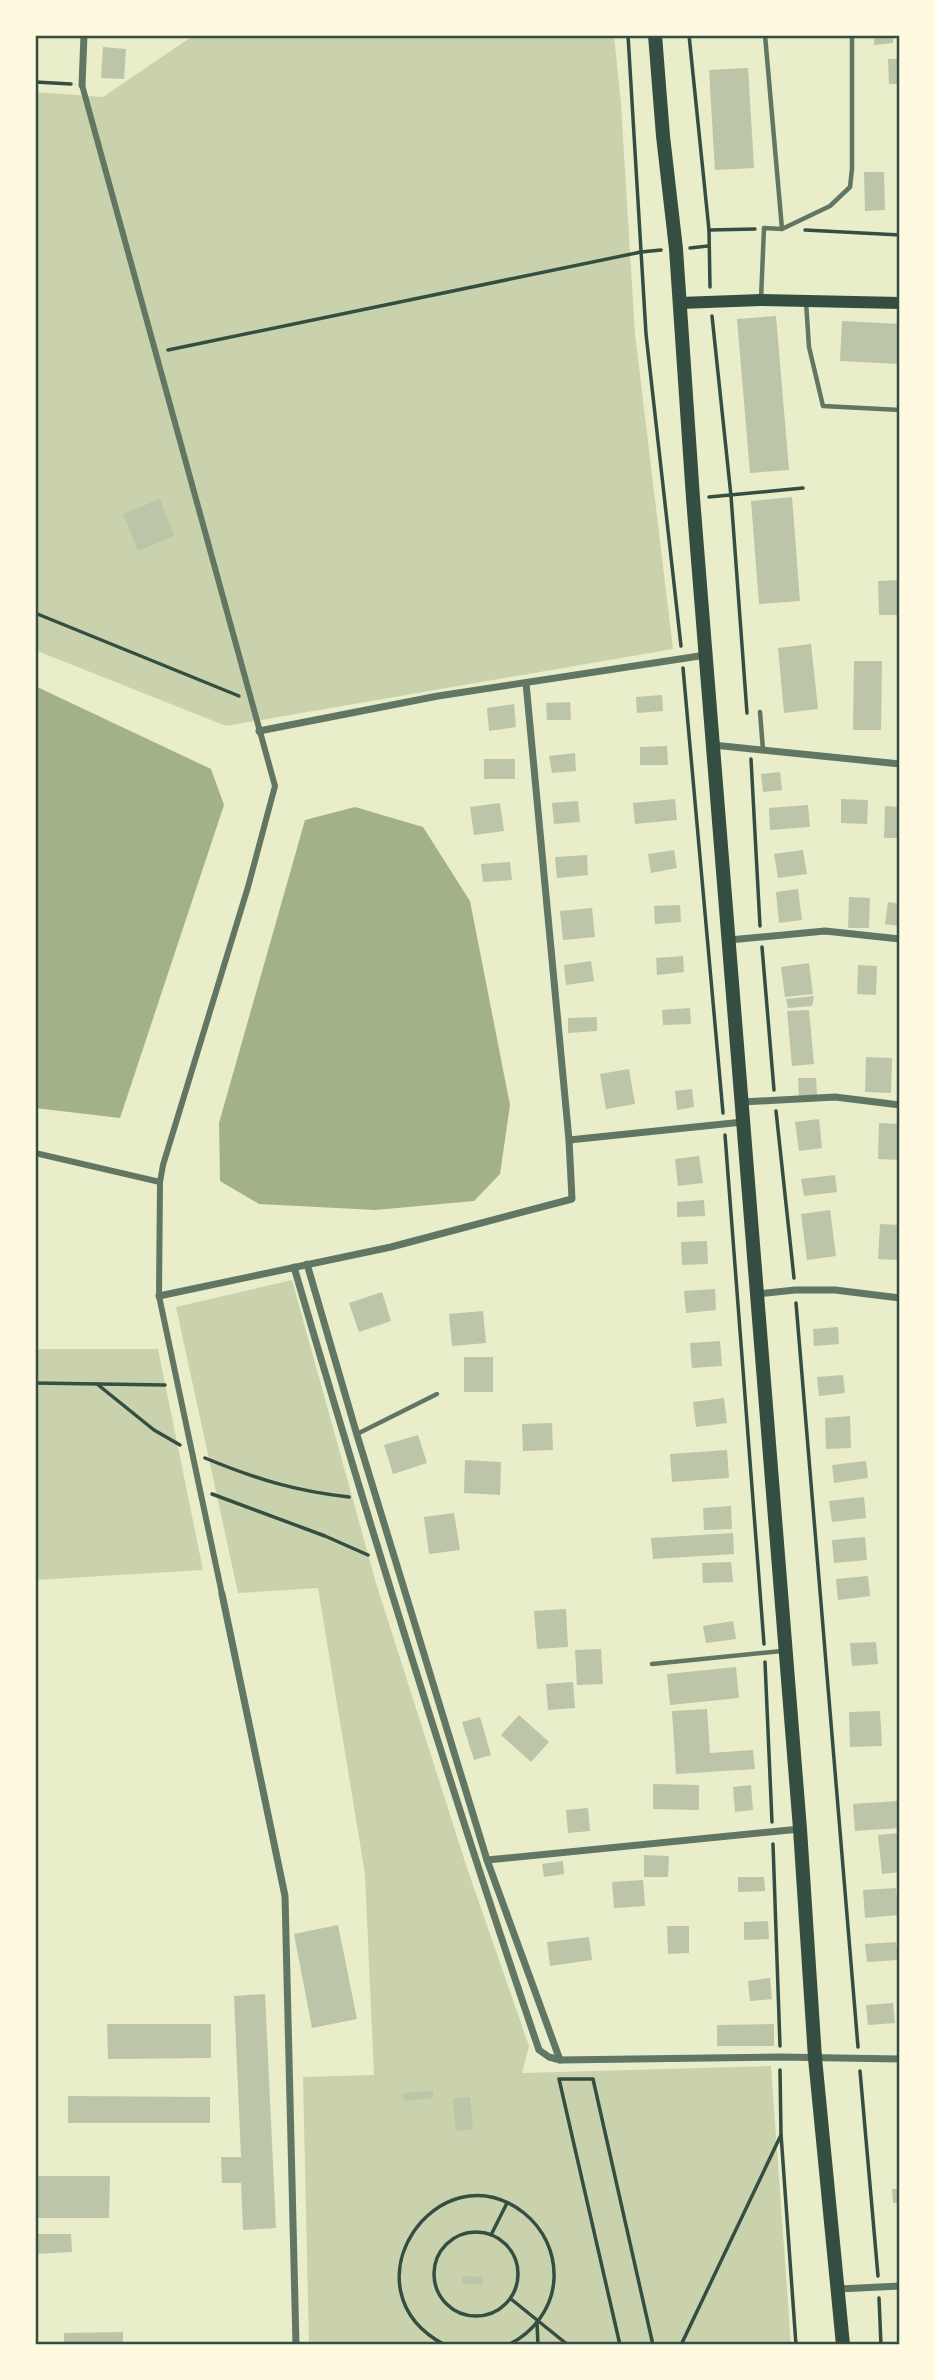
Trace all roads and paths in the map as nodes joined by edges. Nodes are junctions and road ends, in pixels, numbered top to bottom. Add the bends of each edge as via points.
1 (84, 35) edge
2 (628, 35) edge
3 (655, 35) edge
4 (689, 35) edge
5 (765, 35) edge
6 (852, 35) edge
7 (35, 82) edge
8 (82, 85) junction
9 (782, 229) junction
10 (708, 247) junction
11 (676, 249) junction
12 (641, 252) junction
13 (761, 300) junction
14 (806, 301) junction
15 (710, 302) junction
16 (680, 303) junction
17 (900, 303) edge
18 (155, 353) junction
19 (900, 410) edge
20 (803, 488) dead end
21 (731, 496) junction
22 (693, 498) junction
23 (35, 613) edge
24 (706, 655) junction
25 (682, 659) junction
26 (526, 683) junction
27 (250, 701) junction
28 (760, 712) dead end
29 (748, 722) dead end
30 (259, 731) junction
31 (713, 745) junction
32 (750, 749) junction
33 (763, 750) junction
34 (900, 764) edge
35 (761, 937) junction
36 (900, 939) edge
37 (729, 940) junction
38 (775, 1099) junction
39 (742, 1102) junction
40 (900, 1105) edge
41 (743, 1122) junction
42 (724, 1124) junction
43 (569, 1140) junction
44 (35, 1153) edge
45 (160, 1182) junction
46 (307, 1264) junction
47 (294, 1267) junction
48 (795, 1290) junction
49 (757, 1294) junction
50 (159, 1296) junction
51 (900, 1297) edge
52 (35, 1383) edge
53 (97, 1384) junction
54 (178, 1386) junction
55 (437, 1394) dead end
56 (357, 1435) junction
57 (192, 1452) junction
58 (200, 1490) junction
59 (363, 1499) junction
60 (382, 1561) junction
61 (222, 1594) joint
62 (786, 1651) junction
63 (765, 1653) junction
64 (652, 1664) dead end
65 (800, 1829) junction
66 (772, 1832) junction
67 (487, 1860) junction
68 (780, 2047) dead end
69 (858, 2047) dead end
70 (816, 2058) junction
71 (900, 2059) edge
72 (560, 2060) junction
73 (780, 2070) dead end
74 (860, 2071) dead end
75 (782, 2134) junction
76 (507, 2203) junction
77 (491, 2235) junction
78 (900, 2286) edge
79 (878, 2287) junction
80 (839, 2289) junction
81 (510, 2299) junction
82 (537, 2323) junction
83 (296, 2345) edge
84 (445, 2345) edge
85 (508, 2345) edge
86 (538, 2345) edge
87 (568, 2345) edge
88 (620, 2345) edge
89 (653, 2345) edge
90 (681, 2345) edge
91 (796, 2345) edge
92 (843, 2345) edge
93 (881, 2345) edge

1 - 8 street
2 - 12 path
3 - 11 main road
4 - 10 path
5 - 9 lane
6 - 9 lane via 850,187 830,206
7 - 8 path
8 - 18 street
9 - 13 lane via 764,229
10 - 11 path
10 - 15 path
11 - 12 path
11 - 16 main road
12 - 18 path
12 - 25 path via 647,348
13 - 14 main road
13 - 15 main road
14 - 17 main road
14 - 19 lane via 809,348 822,406
15 - 16 main road
15 - 21 path
16 - 22 main road
18 - 27 street
20 - 21 path
21 - 22 path
21 - 29 path
22 - 24 main road
23 - 27 path
24 - 25 street
24 - 31 main road
25 - 26 street
25 - 42 path
26 - 30 street
26 - 43 street
27 - 30 street
28 - 33 lane
30 - 45 street via 275,786
31 - 32 street
31 - 37 main road
32 - 33 street
32 - 35 path
33 - 34 street
35 - 36 street via 825,931
35 - 37 street
35 - 38 path
37 - 39 main road
38 - 39 street
38 - 40 street via 835,1097
38 - 48 path
39 - 41 main road
41 - 42 street
41 - 49 main road
42 - 43 street
42 - 63 path
43 - 46 street via 572,1199 391,1247
44 - 45 street
45 - 50 street
46 - 47 street
46 - 56 street
47 - 50 street
47 - 59 street
48 - 49 street
48 - 51 street
48 - 69 path
49 - 62 main road
50 - 54 street
52 - 53 path
53 - 54 path
53 - 57 path via 154,1430
54 - 57 street
55 - 56 lane
56 - 67 street
57 - 58 street
57 - 59 path via 253,1478
58 - 60 path
58 - 61 street
59 - 60 street
60 - 72 street via 475,1863 539,2050
61 - 83 street via 285,1896
62 - 63 lane
62 - 65 main road
63 - 64 lane
63 - 66 path
65 - 66 street
65 - 70 main road
66 - 67 street
66 - 68 path
67 - 72 street
70 - 71 street
70 - 72 street
70 - 80 main road
73 - 75 path
74 - 79 path
75 - 90 path
75 - 91 path
76 - 77 path
76 - 82 path via 535,2224 552,2255 552,2291
76 - 84 path via 479,2197 451,2201 426,2216 408,2238 399,2279 406,2307 423,2330
77 - 81 path via 509,2248 518,2267
77 - 81 path via 469,2233 449,2242 436,2259 434,2281 452,2309 472,2316 494,2313
78 - 79 street
79 - 80 street
79 - 93 path
80 - 92 main road
81 - 82 path
82 - 85 path
82 - 86 path
82 - 87 path
88 - 89 path via 559,2079 593,2079

